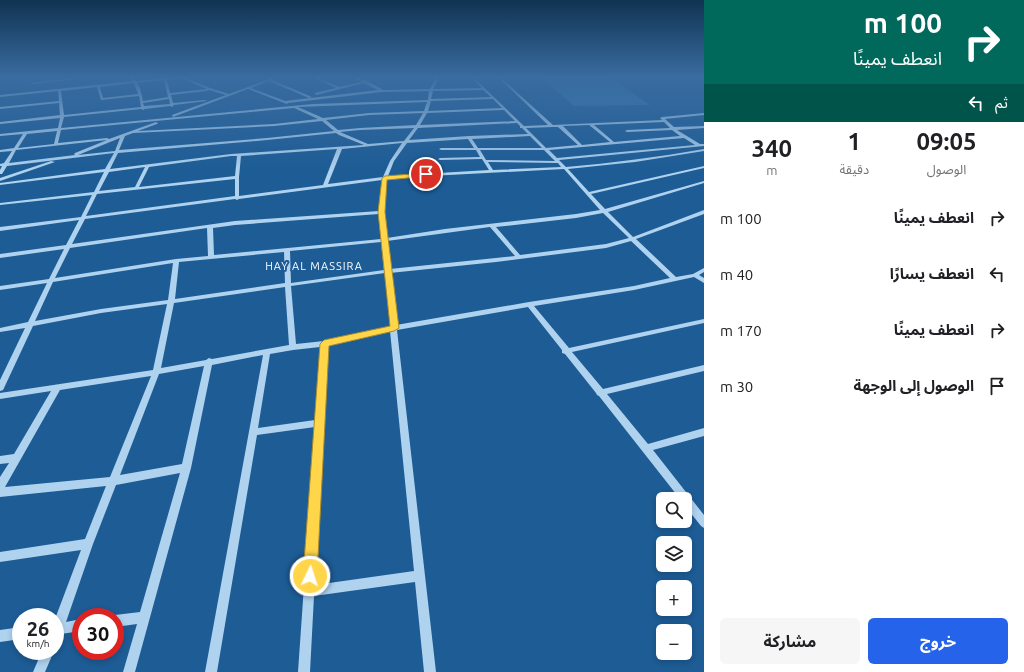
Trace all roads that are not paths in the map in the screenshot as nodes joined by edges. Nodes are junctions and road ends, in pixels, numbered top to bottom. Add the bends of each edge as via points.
1 (61, 108) edge
2 (149, 108) edge
3 (193, 108) edge
4 (281, 108) edge
5 (299, 108) edge
6 (355, 108) edge
7 (427, 108) edge
8 (533, 108) edge
9 (143, 109) joint
10 (505, 109) joint
11 (426, 112) junction
12 (704, 114) edge
13 (359, 115) junction
14 (62, 117) junction
15 (164, 119) junction
16 (322, 119) junction
17 (663, 121) junction
18 (517, 122) junction
19 (0, 123) edge
20 (616, 123) junction
21 (590, 124) junction
22 (418, 125) junction
23 (558, 125) junction
24 (552, 126) junction
25 (522, 127) junction
26 (704, 127) edge
27 (60, 128) junction
28 (672, 129) junction
29 (335, 131) junction
30 (627, 131) junction
31 (26, 132) junction
32 (130, 132) junction
33 (0, 135) edge
34 (124, 135) junction
35 (530, 136) junction
36 (469, 137) junction
37 (116, 138) junction
38 (684, 138) junction
39 (407, 141) junction
40 (641, 141) junction
41 (613, 143) junction
42 (56, 144) junction
43 (370, 145) junction
44 (581, 146) junction
45 (703, 147) edge
46 (340, 148) junction
47 (16, 149) junction
48 (441, 149) dead end
49 (477, 149) junction
50 (544, 149) junction
51 (0, 151) edge
52 (117, 151) junction
53 (239, 155) junction
54 (65, 157) junction
55 (440, 159) dead end
56 (484, 160) junction
57 (556, 160) junction
58 (0, 165) edge
59 (6, 165) junction
60 (148, 165) junction
61 (704, 167) edge
62 (565, 168) junction
63 (108, 170) junction
64 (492, 172) junction
65 (0, 173) edge
66 (237, 177) junction
67 (385, 178) junction
68 (0, 180) edge
69 (704, 182) edge
70 (0, 184) edge
71 (325, 186) junction
72 (136, 189) junction
73 (589, 193) junction
74 (95, 194) junction
75 (237, 199) junction
76 (0, 204) edge
77 (604, 211) junction
78 (381, 212) junction
79 (704, 212) edge
80 (83, 218) junction
81 (492, 226) junction
82 (210, 227) junction
83 (0, 229) edge
84 (633, 239) junction
85 (384, 240) junction
86 (69, 246) junction
87 (287, 249) junction
88 (0, 256) edge
89 (211, 257) junction
90 (519, 257) junction
91 (176, 261) junction
92 (704, 270) edge
93 (388, 271) junction
94 (695, 275) junction
95 (51, 280) junction
96 (675, 280) junction
97 (704, 281) edge
98 (288, 286) junction
99 (0, 288) edge
100 (171, 301) junction
101 (529, 304) junction
102 (704, 321) edge
103 (31, 324) junction
104 (394, 328) junction
105 (0, 330) edge
106 (324, 344) junction
107 (293, 347) junction
108 (566, 351) junction
109 (268, 352) junction
110 (209, 361) junction
111 (704, 368) edge
112 (156, 372) junction
113 (58, 387) junction
114 (0, 388) edge
115 (600, 393) junction
116 (0, 396) edge
117 (319, 423) junction
118 (253, 432) junction
119 (704, 432) edge
120 (646, 448) junction
121 (17, 458) junction
122 (0, 460) edge
123 (186, 468) junction
124 (113, 481) junction
125 (0, 486) edge
126 (0, 492) edge
127 (704, 523) edge
128 (88, 544) junction
129 (0, 557) edge
130 (419, 576) junction
131 (309, 591) junction
132 (64, 609) edge
133 (144, 617) junction
134 (124, 620) edge
135 (12, 634) edge
136 (0, 636) edge
137 (44, 660) edge
138 (39, 672) edge
139 (129, 672) edge
140 (211, 672) edge
141 (304, 672) edge
142 (430, 672) edge

1 - 14 street
2 - 9 street
3 - 15 street
4 - 15 street
5 - 16 street
6 - 13 street
7 - 11 street
8 - 24 street
9 - 14 street
10 - 11 street
10 - 18 street
11 - 13 street
11 - 22 street
12 - 17 street via 664,117 661,119
13 - 16 street
14 - 19 street
14 - 27 street
15 - 27 street
15 - 32 street
16 - 29 street
16 - 32 street via 267,126
17 - 20 street
17 - 28 street
18 - 22 street
18 - 25 street
20 - 21 street
20 - 30 street
21 - 23 street
21 - 41 street
22 - 29 street
22 - 39 street
23 - 24 street
23 - 44 street
24 - 25 street
25 - 35 street
26 - 28 street
27 - 31 street
27 - 42 street
28 - 30 street
28 - 38 street
29 - 43 street
29 - 52 street
30 - 40 street
31 - 33 street
31 - 47 street
32 - 34 street
34 - 37 street
34 - 52 street
35 - 36 street
35 - 50 street
36 - 39 street
36 - 49 street
37 - 42 street
37 - 54 street
38 - 40 street
38 - 45 street
39 - 43 street
39 - 67 street via 393,160
40 - 41 street
41 - 44 street
42 - 47 street
43 - 46 street
44 - 50 street
45 - 57 street
45 - 62 street via 654,159
46 - 53 street
46 - 71 street
47 - 51 street
47 - 59 street
48 - 49 street
49 - 50 street
49 - 56 street
50 - 57 street
52 - 54 street
52 - 63 street
53 - 60 street
53 - 66 street
54 - 59 street
54 - 68 street
55 - 56 street
56 - 57 street
56 - 64 street
57 - 62 street
58 - 59 street
59 - 65 street
60 - 63 street
60 - 72 street
61 - 73 street
62 - 64 street
62 - 73 street
63 - 70 street
63 - 74 street
64 - 67 street
66 - 72 street
66 - 75 street
67 - 71 street
67 - 78 street
69 - 77 street
71 - 75 street
72 - 74 street
73 - 77 street
74 - 76 street
74 - 80 street
75 - 80 street
77 - 81 street
77 - 84 street
78 - 82 street
78 - 85 street
79 - 84 street
80 - 83 street
80 - 86 street
81 - 85 street
81 - 90 street
82 - 86 street
82 - 89 street
84 - 90 street via 606,246
84 - 96 street
85 - 87 street
85 - 93 street
86 - 88 street
86 - 95 street
87 - 89 street
87 - 98 street
89 - 91 street
90 - 93 street
91 - 95 street
91 - 100 street
92 - 94 street
93 - 98 street
93 - 104 street
94 - 96 street
94 - 97 street
95 - 99 street
95 - 103 street
96 - 101 street
98 - 100 street
98 - 107 street
100 - 103 street
100 - 112 street
101 - 104 street
101 - 108 street
102 - 108 street
103 - 105 street
103 - 114 street
104 - 106 street
104 - 130 street
106 - 107 street
106 - 117 street
107 - 109 street
108 - 115 street
109 - 110 street
109 - 118 street
110 - 112 street
110 - 123 street
111 - 115 street
112 - 113 street
112 - 124 street
113 - 116 street
113 - 121 street
115 - 120 street
117 - 118 street
117 - 131 street
118 - 140 street
119 - 120 street
120 - 127 street
121 - 122 street
121 - 125 street
123 - 124 street
123 - 133 street
124 - 126 street
124 - 128 street
128 - 129 street
128 - 132 street
130 - 131 street
130 - 142 street
131 - 141 street
133 - 134 street
133 - 139 street
135 - 136 street
137 - 138 street

